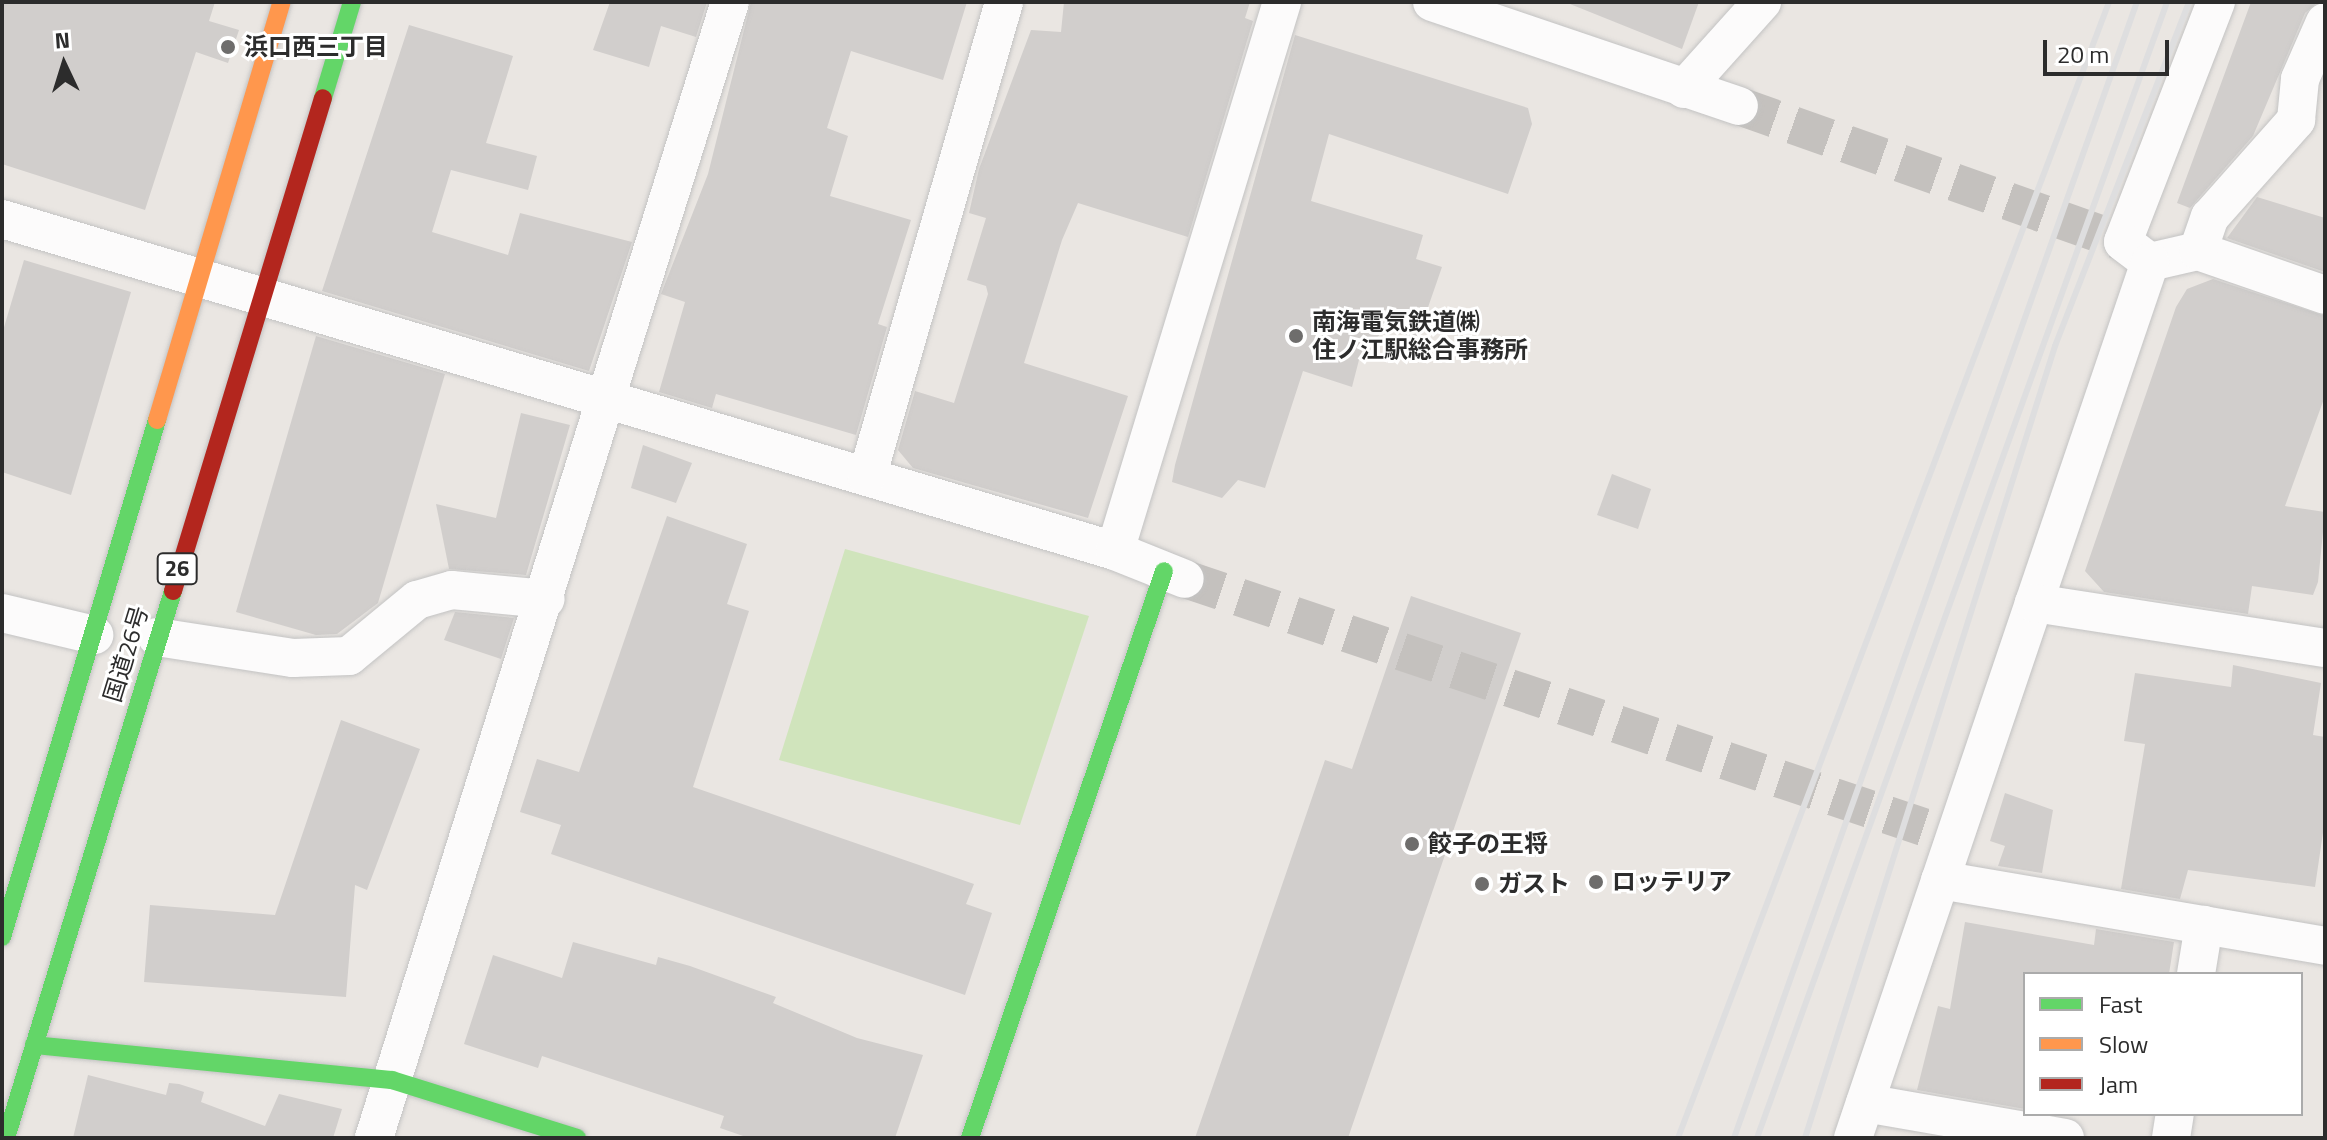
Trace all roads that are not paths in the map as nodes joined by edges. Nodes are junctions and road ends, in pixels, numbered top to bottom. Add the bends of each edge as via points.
1 (282, 2) edge
2 (352, 2) edge
3 (730, 2) edge
4 (1004, 2) edge
5 (1282, 2) edge
6 (1432, 2) edge
7 (1762, 2) edge
8 (2216, 2) edge
9 (2325, 22) edge
10 (1684, 89) junction
11 (1739, 106) tunnel mouth
12 (2310, 125) edge
13 (2, 219) edge
14 (2198, 251) junction
15 (2150, 262) junction
16 (200, 279) junction
17 (2325, 295) edge
18 (259, 297) junction
19 (610, 399) junction
20 (867, 477) junction
21 (1115, 551) junction
22 (1175, 575) joint
23 (546, 599) junction
24 (2034, 603) junction
25 (2, 613) edge
26 (94, 635) junction
27 (157, 637) junction
28 (2325, 648) edge
29 (1940, 880) junction
30 (2204, 925) junction
31 (2, 937) edge
32 (2325, 946) edge
33 (2196, 972) edge
34 (34, 1045) junction
35 (392, 1080) junction
36 (1865, 1103) junction
37 (2175, 1116) edge
38 (6, 1138) edge
39 (374, 1138) edge
40 (577, 1138) edge
41 (970, 1138) edge
42 (1853, 1138) edge
43 (2065, 1138) edge
44 (2171, 1138) edge

1 - 16 main road, 国道26号 / 26
2 - 18 main road, 国道26号 / 26
3 - 19 street
4 - 20 street
5 - 21 street
6 - 10 street
7 - 10 street
8 - 15 street via 2123,242
9 - 12 street via 2300,79
10 - 11 street
12 - 14 street via 2210,217
13 - 16 street
14 - 15 street
14 - 17 street
15 - 24 street
16 - 18 street
16 - 26 main road, 国道26号 / 26
18 - 19 street
18 - 27 main road, 国道26号 / 26
19 - 20 street
19 - 23 street
20 - 21 street
21 - 22 street
22 - 41 main road
23 - 27 street via 452,590 417,600 349,656 293,658
23 - 35 street
24 - 28 street
24 - 29 street via 1939,833
25 - 26 street
26 - 31 main road, 国道26号 / 26
27 - 34 main road, 国道26号 / 26
29 - 30 street
29 - 36 street
30 - 32 street
30 - 33 street
34 - 35 main road
34 - 38 main road, 国道26号 / 26
35 - 39 street
35 - 40 main road
36 - 42 street
36 - 43 street
37 - 44 street

